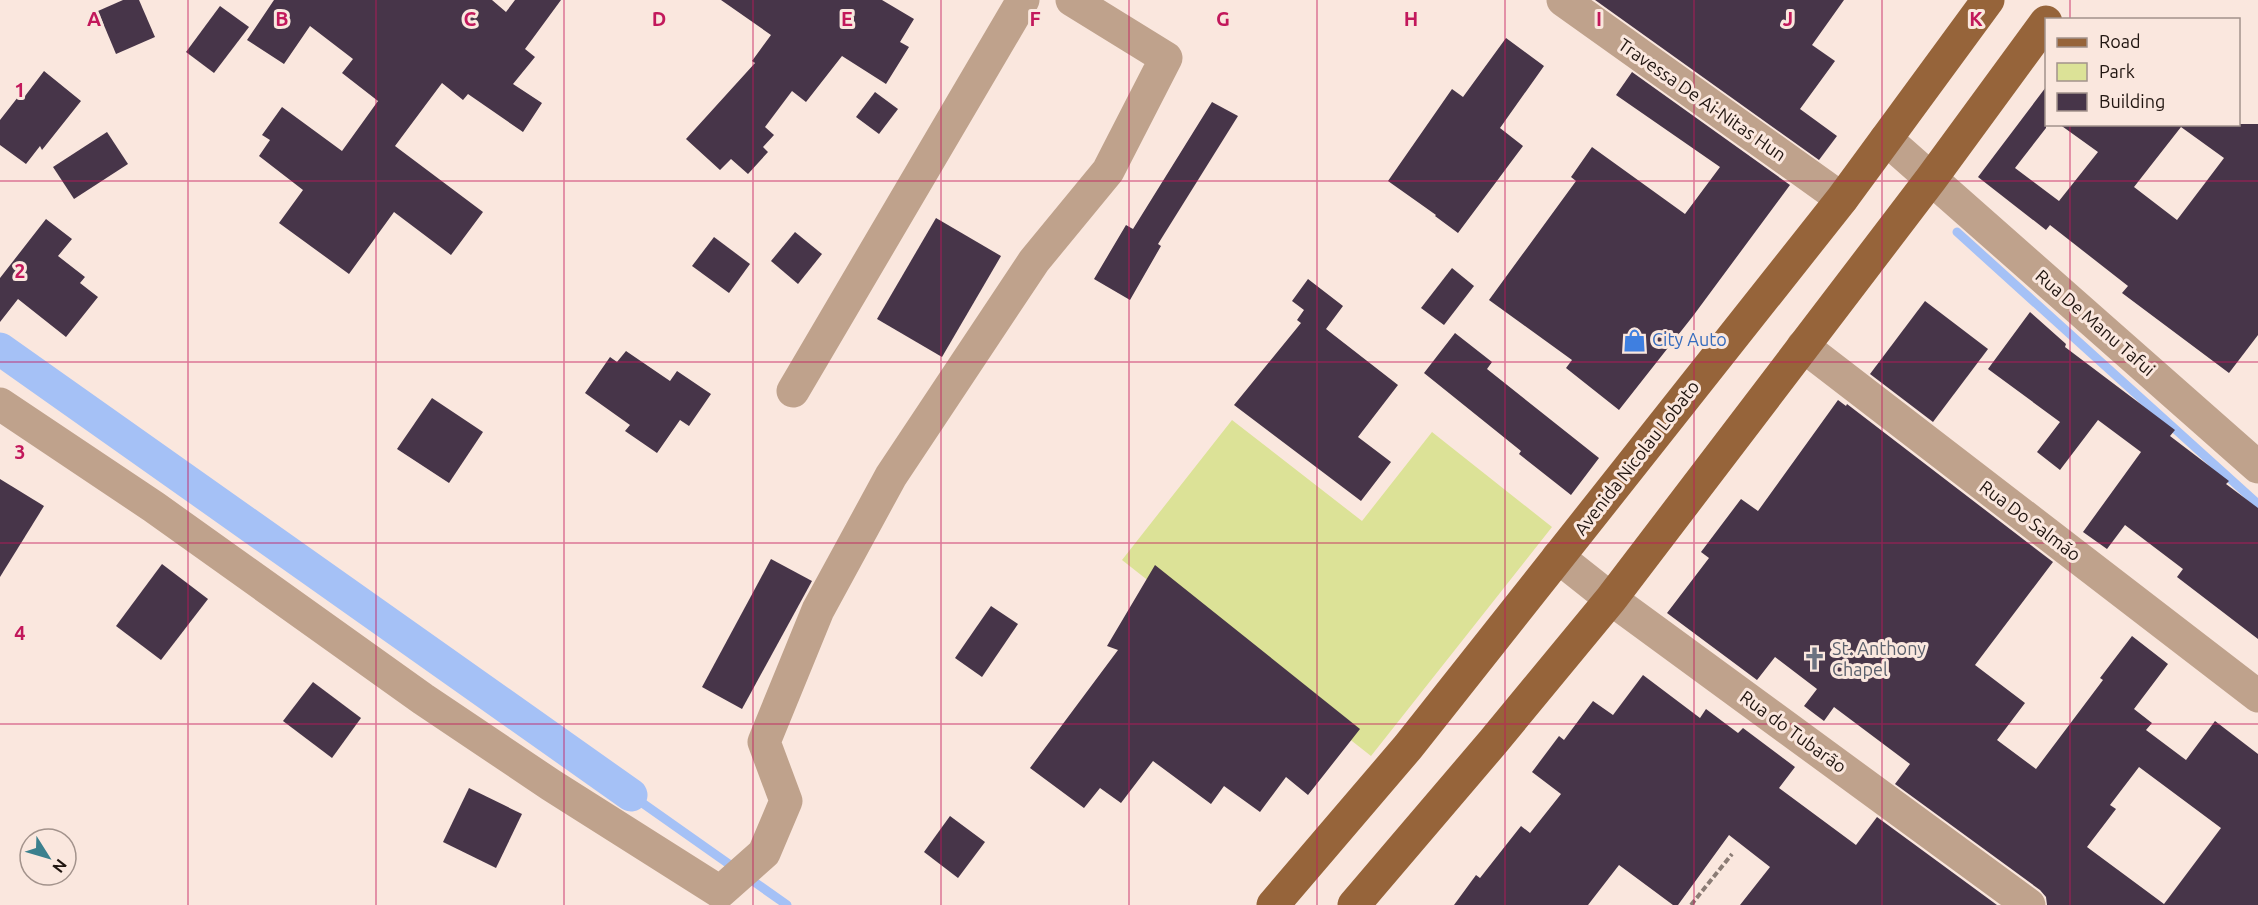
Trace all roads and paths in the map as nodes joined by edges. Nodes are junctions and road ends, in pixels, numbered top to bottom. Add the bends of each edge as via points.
1 (1023, 0) edge
2 (1072, 0) edge
3 (1563, 0) edge
4 (1988, 0) edge
5 (2063, 0) edge
6 (2049, 18) edge
7 (2045, 24) edge
8 (1886, 139) junction
9 (1931, 179) junction
10 (1842, 199) junction
11 (1803, 346) junction
12 (793, 391) dead end
13 (0, 404) edge
14 (2254, 454) edge
15 (1558, 557) junction
16 (1611, 598) junction
17 (2258, 696) edge
18 (1732, 854) dead end
19 (1273, 905) edge
20 (1354, 905) edge
21 (1691, 905) edge
22 (2029, 905) edge

1 - 12 street
2 - 13 street via 1166,58 1108,171 1034,261 897,466 818,610 764,742 786,801 764,853 720,892 423,699 154,507
3 - 10 street, Travessa De Ai-Nitas Hun
4 - 8 main road, Avenida Nicolau Lobato
5 - 6 main road
7 - 9 main road
8 - 9 street, Rua De Manu Tafui
8 - 10 main road, Avenida Nicolau Lobato
9 - 11 main road
9 - 14 street, Rua De Manu Tafui
10 - 15 main road, Avenida Nicolau Lobato
11 - 16 main road
11 - 17 street, Rua Do Salmão
15 - 16 street, Rua do Tubarão
15 - 19 main road, Avenida Nicolau Lobato via 1408,747
16 - 20 main road
16 - 22 street, Rua do Tubarão
18 - 21 path

